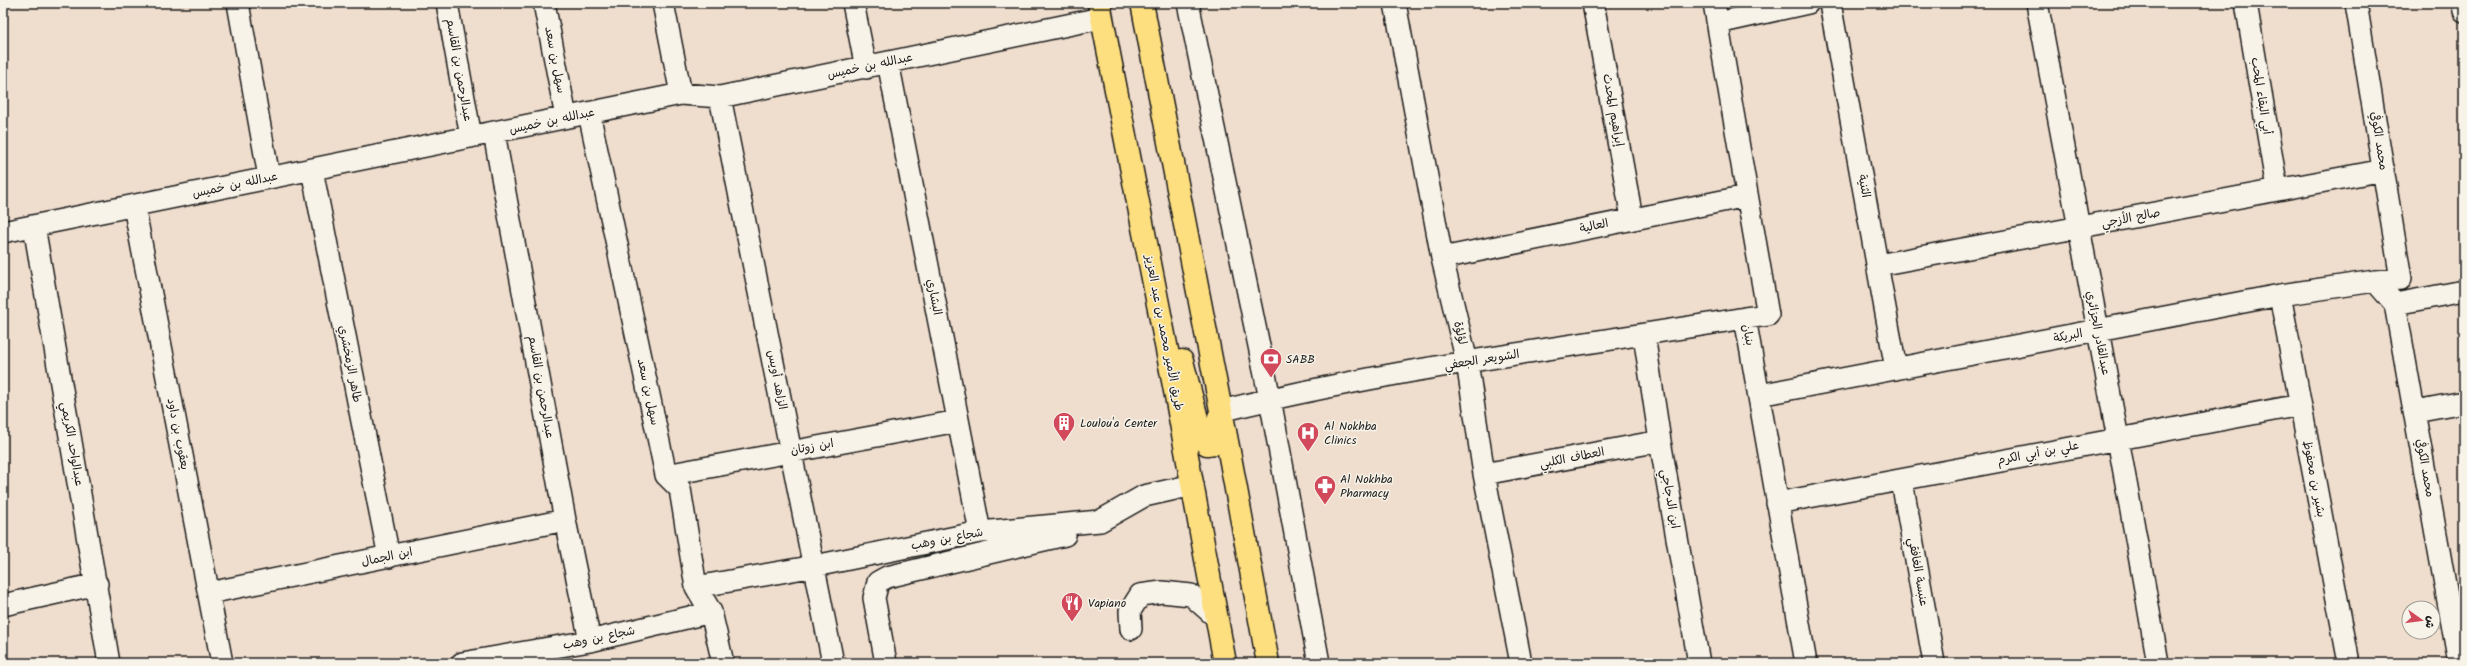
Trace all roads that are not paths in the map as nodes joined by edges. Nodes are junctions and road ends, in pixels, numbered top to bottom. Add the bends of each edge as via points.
1 (238, 3) edge
2 (447, 3) edge
3 (544, 3) edge
4 (663, 3) edge
5 (853, 3) edge
6 (1142, 3) edge
7 (1188, 3) edge
8 (1395, 3) edge
9 (1593, 3) edge
10 (1808, 3) edge
11 (1830, 3) edge
12 (2037, 3) edge
13 (2246, 3) edge
14 (2356, 3) edge
15 (2462, 3) edge
16 (1100, 10) edge
17 (2464, 12) edge
18 (1716, 13) edge
19 (888, 62) junction
20 (866, 68) junction
21 (681, 94) junction
22 (720, 97) junction
23 (589, 114) junction
24 (566, 117) junction
25 (494, 133) junction
26 (471, 137) junction
27 (312, 170) junction
28 (2384, 170) junction
29 (269, 177) junction
30 (2277, 189) junction
31 (1747, 196) junction
32 (134, 206) junction
33 (1632, 218) junction
34 (34, 226) junction
35 (2079, 228) junction
36 (3, 232) edge
37 (1442, 258) junction
38 (1878, 265) junction
39 (2401, 279) joint
40 (2374, 280) junction
41 (2464, 291) edge
42 (2280, 295) junction
43 (2395, 304) junction
44 (1745, 318) junction
45 (2097, 330) junction
46 (1163, 331) junction
47 (1644, 335) junction
48 (1467, 362) junction
49 (1896, 369) junction
50 (1759, 395) junction
51 (1270, 399) junction
52 (2464, 402) edge
53 (2300, 405) junction
54 (1222, 411) junction
55 (2415, 411) junction
56 (958, 421) junction
57 (2119, 437) junction
58 (1660, 441) junction
59 (792, 450) junction
60 (1484, 474) junction
61 (666, 476) junction
62 (1902, 481) junction
63 (1193, 485) junction
64 (1777, 502) junction
65 (565, 520) junction
66 (1100, 521) junction
67 (980, 532) junction
68 (389, 557) junction
69 (814, 566) junction
70 (97, 584) junction
71 (696, 587) junction
72 (209, 593) junction
73 (3, 605) edge
74 (711, 612) junction
75 (1216, 618) junction
76 (1131, 629) dead end
77 (590, 641) junction
78 (109, 663) edge
79 (222, 663) edge
80 (462, 663) edge
81 (723, 663) edge
82 (833, 663) edge
83 (886, 663) edge
84 (1225, 663) edge
85 (1268, 663) edge
86 (1319, 663) edge
87 (1521, 663) edge
88 (1699, 663) edge
89 (1806, 663) edge
90 (1934, 663) edge
91 (2158, 663) edge
92 (2349, 663) edge
93 (2459, 663) edge

1 - 29 street
2 - 26 street, عبدالرحمن بن القاسم
3 - 24 street, سهل بن سعد
4 - 21 street
5 - 20 street
6 - 54 main road
7 - 51 street
8 - 37 street, لؤلؤة
9 - 33 street, إبراهيم المحدث
10 - 18 street
11 - 38 street, الثنية
12 - 35 street, عبدالقادر الجزائري
13 - 30 street, أبي البقاء المحب
14 - 28 street, محمد الكوفي
15 - 17 street
16 - 19 street, عبدالله بن خميس
16 - 46 main road, طريق الأمير محمد بن عبد العزيز
18 - 31 street, بنبان
19 - 20 street, عبدالله بن خميس
19 - 56 street, البشاري
20 - 22 street, عبدالله بن خميس
21 - 22 street, عبدالله بن خميس
21 - 23 street, عبدالله بن خميس
22 - 59 street, الزاهد أويس
23 - 24 street, عبدالله بن خميس
23 - 61 street, سهل بن سعد
24 - 25 street, عبدالله بن خميس
25 - 26 street, عبدالله بن خميس
25 - 65 street, عبدالرحمن بن القاسم
26 - 27 street, عبدالله بن خميس
27 - 29 street, عبدالله بن خميس
27 - 68 street, طاهر الزمخشري
28 - 30 street, صالح الأزجي
28 - 39 street, محمد الكوفي
29 - 32 street, عبدالله بن خميس
30 - 35 street, صالح الأزجي
31 - 33 street, العالية
31 - 44 street, بنبان via 1768,315
32 - 34 street, عبدالله بن خميس
32 - 72 street, يعقوب بن داود
33 - 37 street, العالية
34 - 36 street, عبدالله بن خميس
34 - 70 street, عبدالواحد الكريمي
35 - 38 street, صالح الأزجي
35 - 45 street, عبدالقادر الجزائري
37 - 48 street, لؤلؤة
38 - 49 street, الثنية
39 - 40 street, البريكة
40 - 42 street, البريكة
40 - 43 street
41 - 43 street
42 - 45 street, البريكة
42 - 53 street, بشير بن محفوظ
43 - 55 street, محمد الكوفي
44 - 47 street, الشويعر الجعفي
44 - 50 street, بنبان
45 - 49 street, البريكة
45 - 57 street, عبدالقادر الجزائري
46 - 54 main road via 1185,369 1202,438 1207,444 1215,443 1218,439 1217,424
46 - 63 main road, طريق الأمير محمد بن عبد العزيز
47 - 48 street, الشويعر الجعفي
47 - 58 street, ابن الدجاجي
48 - 51 street, الشويعر الجعفي
48 - 60 street, لؤلؤة
49 - 50 street, البريكة
50 - 64 street, بنبان
51 - 54 street, الشويعر الجعفي
51 - 86 street
52 - 55 street
53 - 57 street, علي بن أبي الكرم
53 - 92 street, بشير بن محفوظ
54 - 85 main road
55 - 93 street, محمد الكوفي
56 - 59 street, ابن زوتان
56 - 67 street, البشاري
57 - 62 street, علي بن أبي الكرم
57 - 91 street, عبدالقادر الجزائري
58 - 60 street, العطاف الكلبي
58 - 88 street, ابن الدجاجي
59 - 61 street, ابن زوتان
59 - 69 street, الزاهد أويس
60 - 87 street, لؤلؤة
61 - 71 street via 680,489
62 - 64 street, علي بن أبي الكرم
62 - 90 street, عنبسة الغافقي
63 - 66 street, شجاع بن وهب via 1144,496
63 - 75 main road, طريق الأمير محمد بن عبد العزيز
64 - 89 street, بنبان
65 - 68 street, ابن الجمال
65 - 77 street, عبدالرحمن بن القاسم
66 - 67 street, شجاع بن وهب
66 - 83 street via 1066,535 887,576 878,582 874,598
67 - 69 street, شجاع بن وهب
68 - 72 street, ابن الجمال
69 - 71 street, شجاع بن وهب
69 - 82 street, الزاهد أويس
70 - 73 street
70 - 78 street, عبدالواحد الكريمي
71 - 74 street
72 - 79 street, يعقوب بن داود
74 - 77 street, شجاع بن وهب
74 - 81 street
75 - 76 street via 1191,595 1154,593 1140,595 1130,611
75 - 84 main road, طريق الأمير محمد بن عبد العزيز
77 - 80 street, شجاع بن وهب

